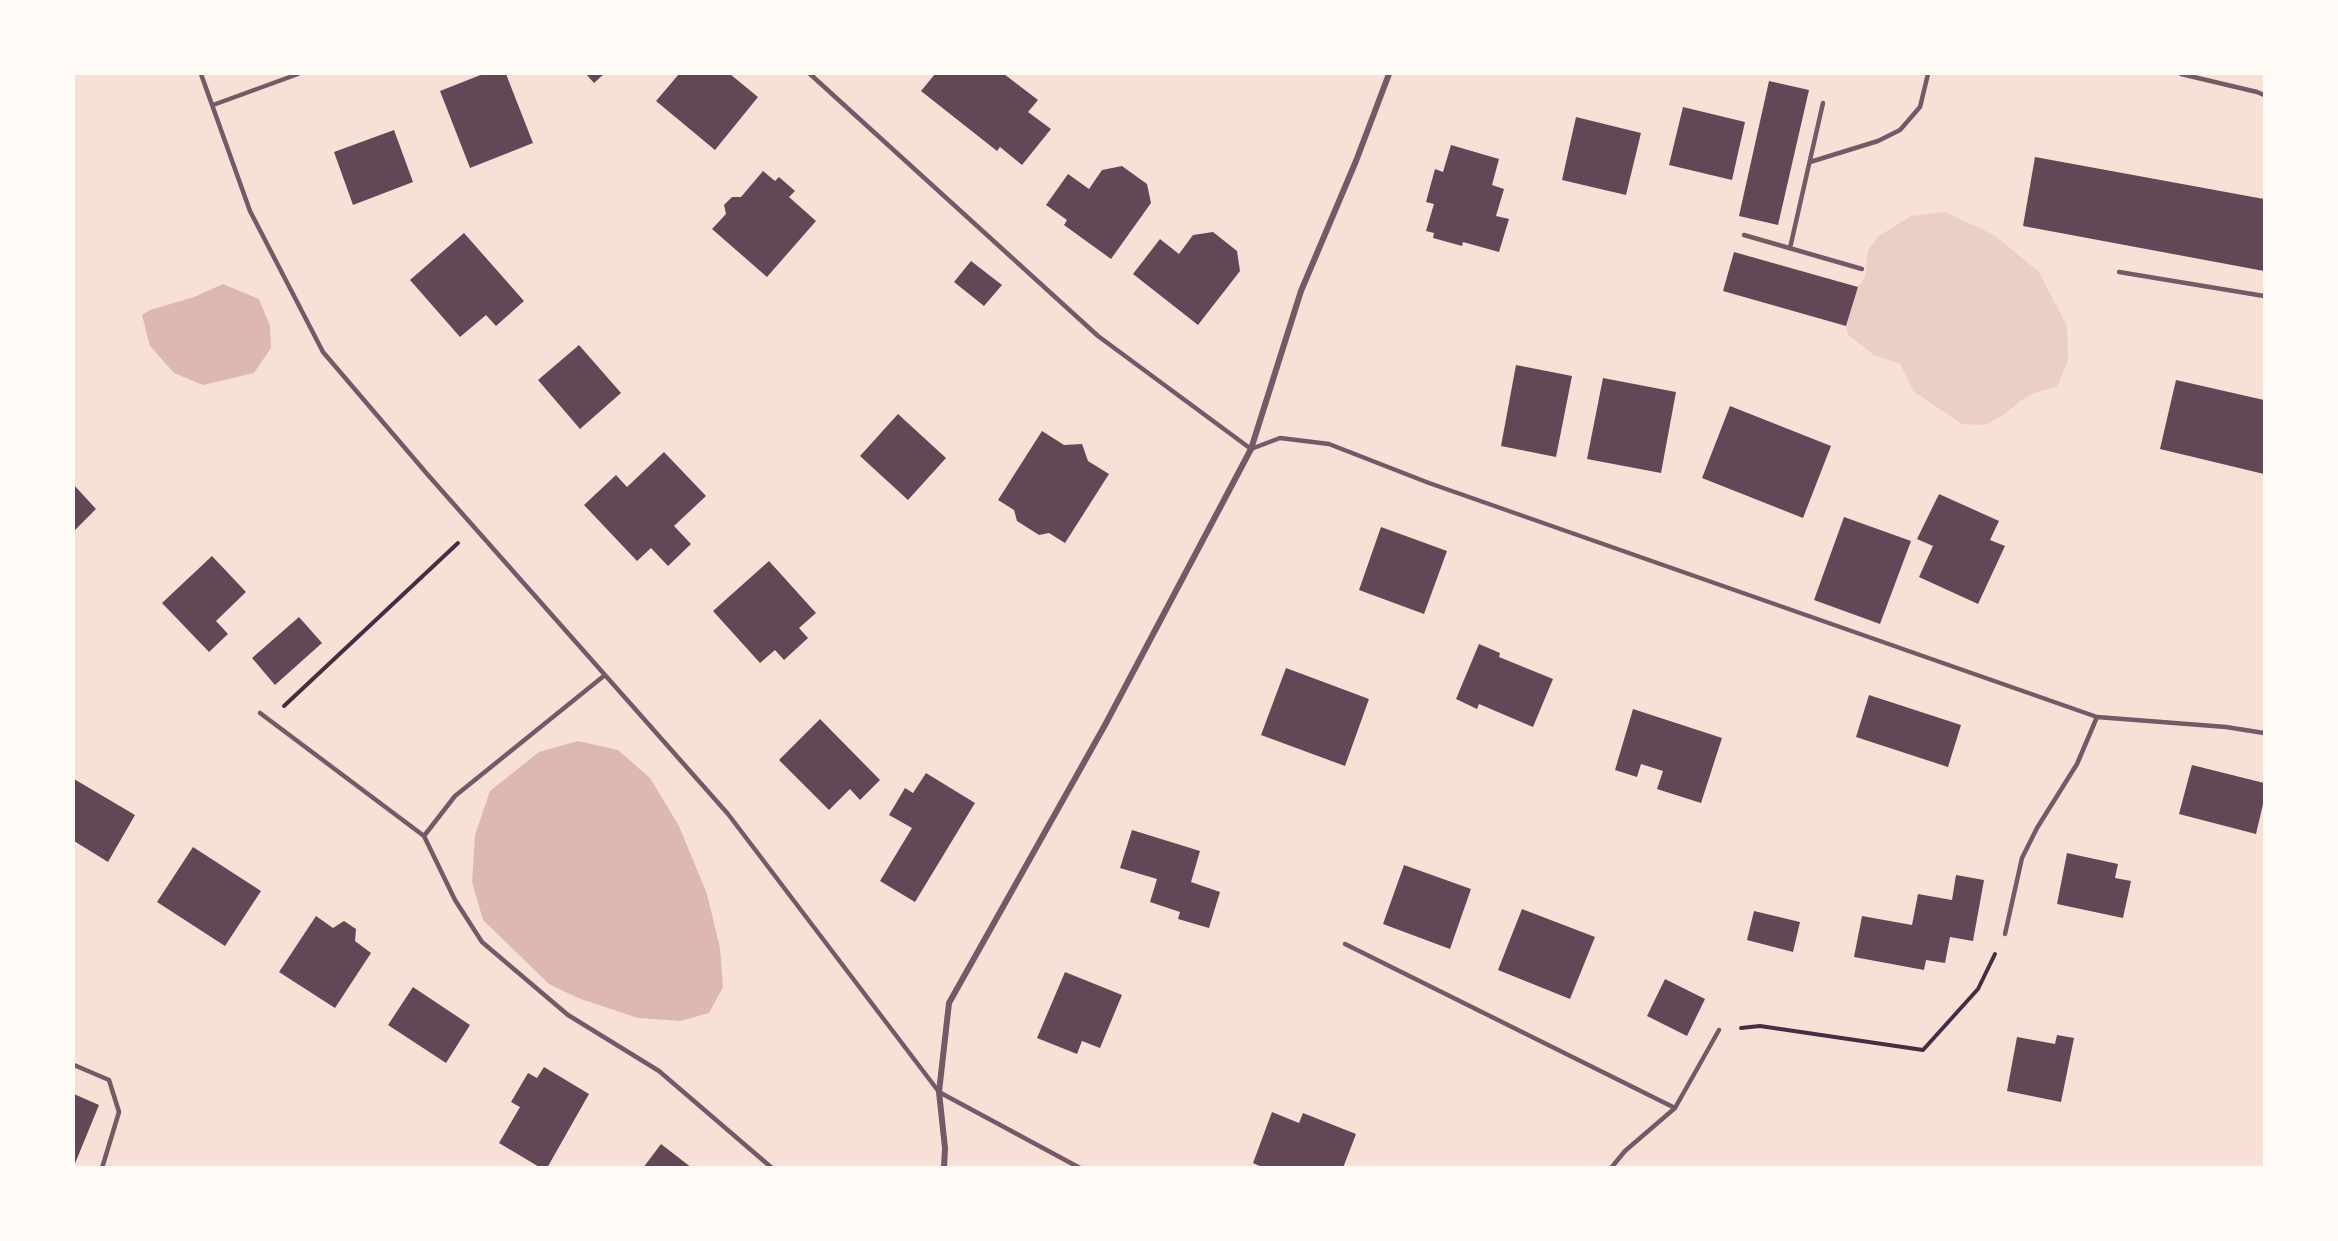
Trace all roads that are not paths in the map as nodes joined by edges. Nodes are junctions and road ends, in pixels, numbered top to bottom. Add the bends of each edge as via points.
1 (201, 74) edge
2 (298, 74) edge
3 (810, 74) edge
4 (1389, 74) edge
5 (1928, 74) edge
6 (2181, 74) edge
7 (2265, 95) edge
8 (1823, 103) dead end
9 (213, 105) junction
10 (1810, 162) junction
11 (1744, 235) dead end
12 (1790, 248) junction
13 (1862, 269) dead end
14 (2119, 272) dead end
15 (2265, 296) edge
16 (1251, 449) junction
17 (605, 675) junction
18 (260, 713) dead end
19 (2097, 717) junction
20 (2265, 733) edge
21 (424, 836) junction
22 (2005, 934) road end
23 (1345, 944) dead end
24 (1719, 1030) road end
25 (74, 1065) edge
26 (939, 1092) junction
27 (1675, 1108) junction
28 (102, 1167) edge
29 (772, 1167) edge
30 (944, 1167) edge
31 (1080, 1167) edge
32 (1611, 1167) edge

1 - 9 lane
2 - 9 lane
3 - 16 lane via 1098,336
4 - 16 street via 1301,291
5 - 10 lane via 1920,107 1900,130
6 - 7 lane
8 - 10 lane
9 - 17 lane via 250,211 324,352
10 - 12 lane
11 - 12 lane
12 - 13 lane
14 - 15 lane
16 - 19 lane via 1280,438 1329,444 1441,487
16 - 26 street via 1105,725 949,1003
17 - 21 lane via 455,796
17 - 26 lane via 728,814
18 - 21 lane
19 - 20 lane
19 - 22 lane via 2077,764 2022,858
21 - 29 lane via 454,900 482,942 568,1015 659,1071
23 - 27 lane
24 - 27 lane
25 - 28 lane via 109,1080 119,1112
26 - 30 street
26 - 31 lane
27 - 32 lane

